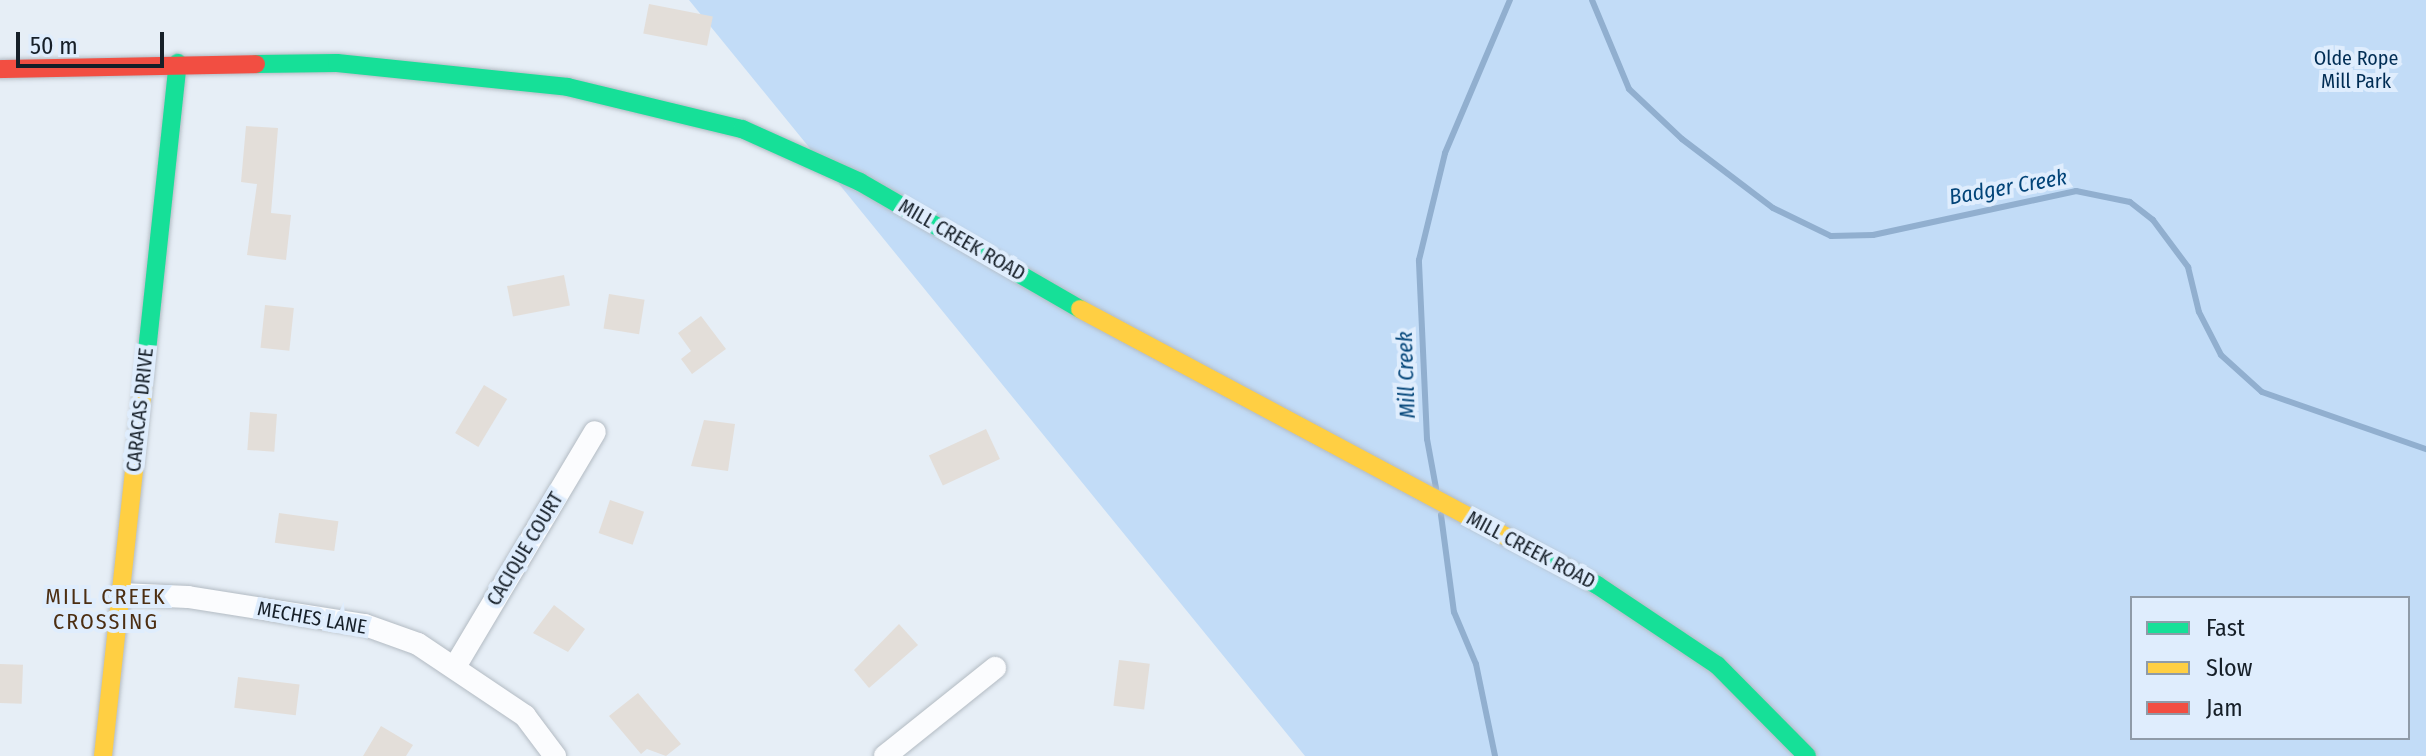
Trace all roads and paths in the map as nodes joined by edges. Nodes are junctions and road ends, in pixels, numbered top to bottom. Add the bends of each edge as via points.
1 (178, 63) junction
2 (0, 69) edge
3 (595, 432) dead end
4 (120, 594) junction
5 (456, 665) junction
6 (995, 668) dead end
7 (103, 756) edge
8 (555, 756) edge
9 (885, 756) edge
10 (1807, 756) edge

1 - 2 street, MILL CREEK ROAD
1 - 4 street, CARACAS DRIVE
1 - 10 street, MILL CREEK ROAD via 337,63 568,87 742,129 860,182 1104,323 1669,628 1717,665
3 - 5 street, CACIQUE COURT
4 - 5 street, MECHES LANE via 188,597 365,625
4 - 7 street, CARACAS DRIVE
5 - 8 street, MECHES LANE via 525,716
6 - 9 street

